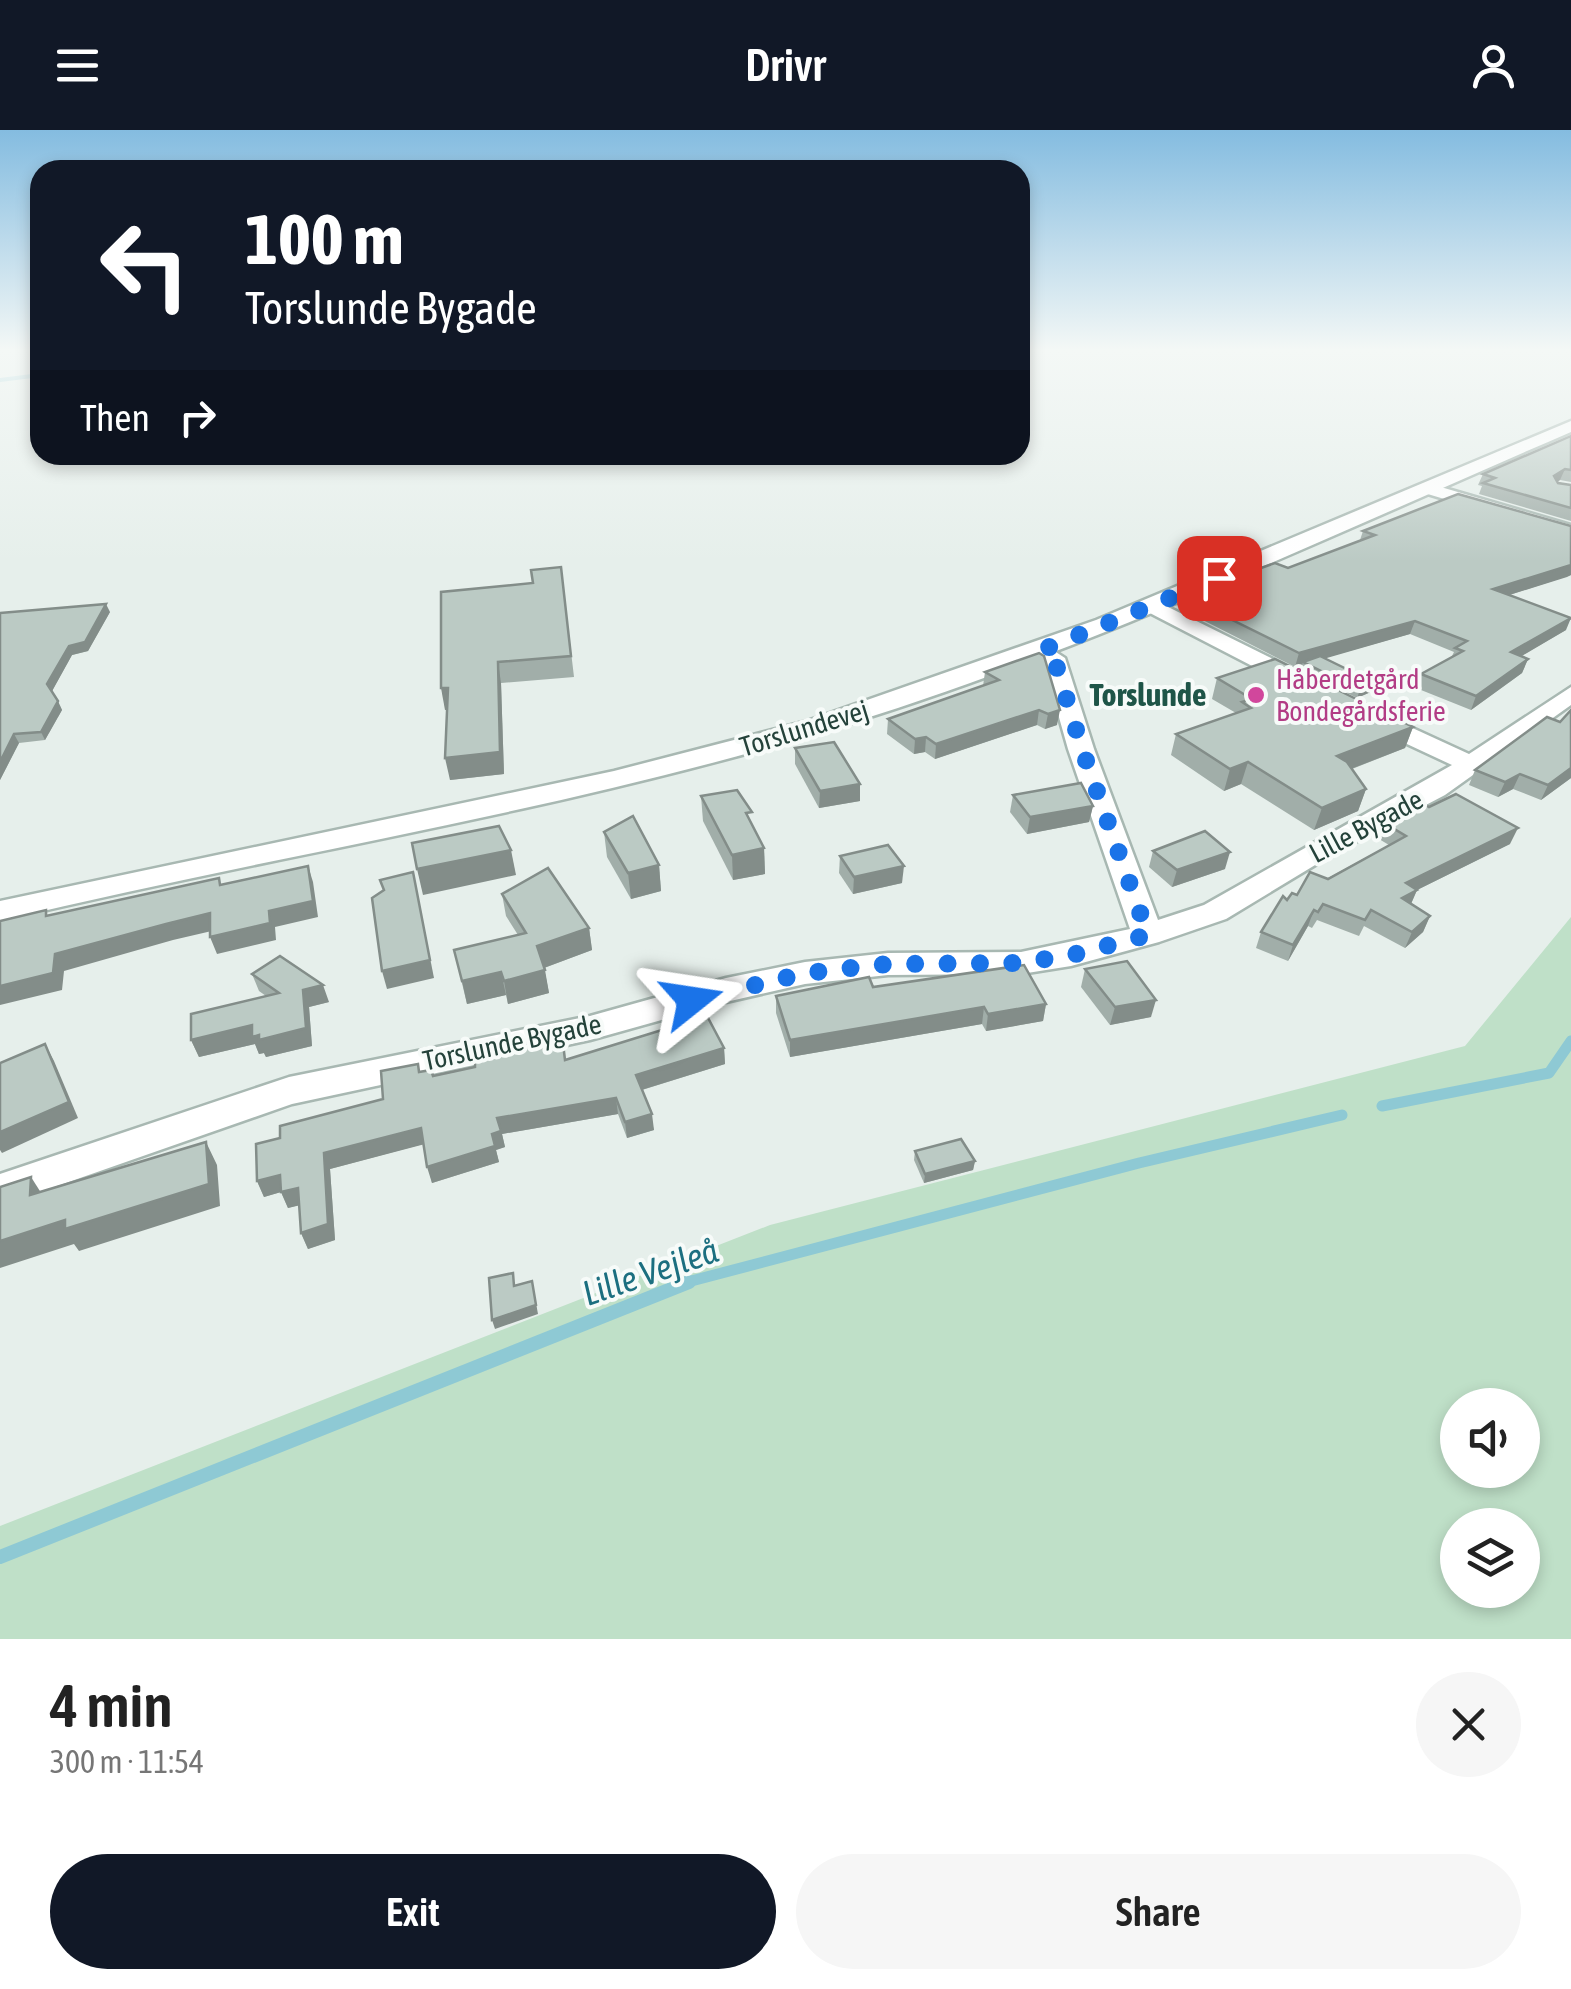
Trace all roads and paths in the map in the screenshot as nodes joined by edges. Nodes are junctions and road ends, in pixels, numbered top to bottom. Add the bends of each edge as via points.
1 (1571, 426) edge
2 (1427, 488) junction
3 (1571, 531) edge
4 (1154, 606) junction
5 (1042, 650) junction
6 (1318, 691) edge
7 (1571, 694) edge
8 (1350, 706) edge
9 (1470, 764) junction
10 (0, 910) edge
11 (1148, 935) junction
12 (0, 1190) edge

1 - 2 street, Torslundevej
2 - 3 street
2 - 4 street, Torslundevej
4 - 5 street, Torslundevej
4 - 6 street
5 - 10 street, Torslundevej via 818,725 671,765
5 - 11 street via 1054,658
7 - 9 street, Lille Bygade
8 - 9 street
9 - 11 street, Lille Bygade via 1215,912
11 - 12 street, Torslunde Bygade via 1020,963 888,964 726,990 590,1028 288,1090

